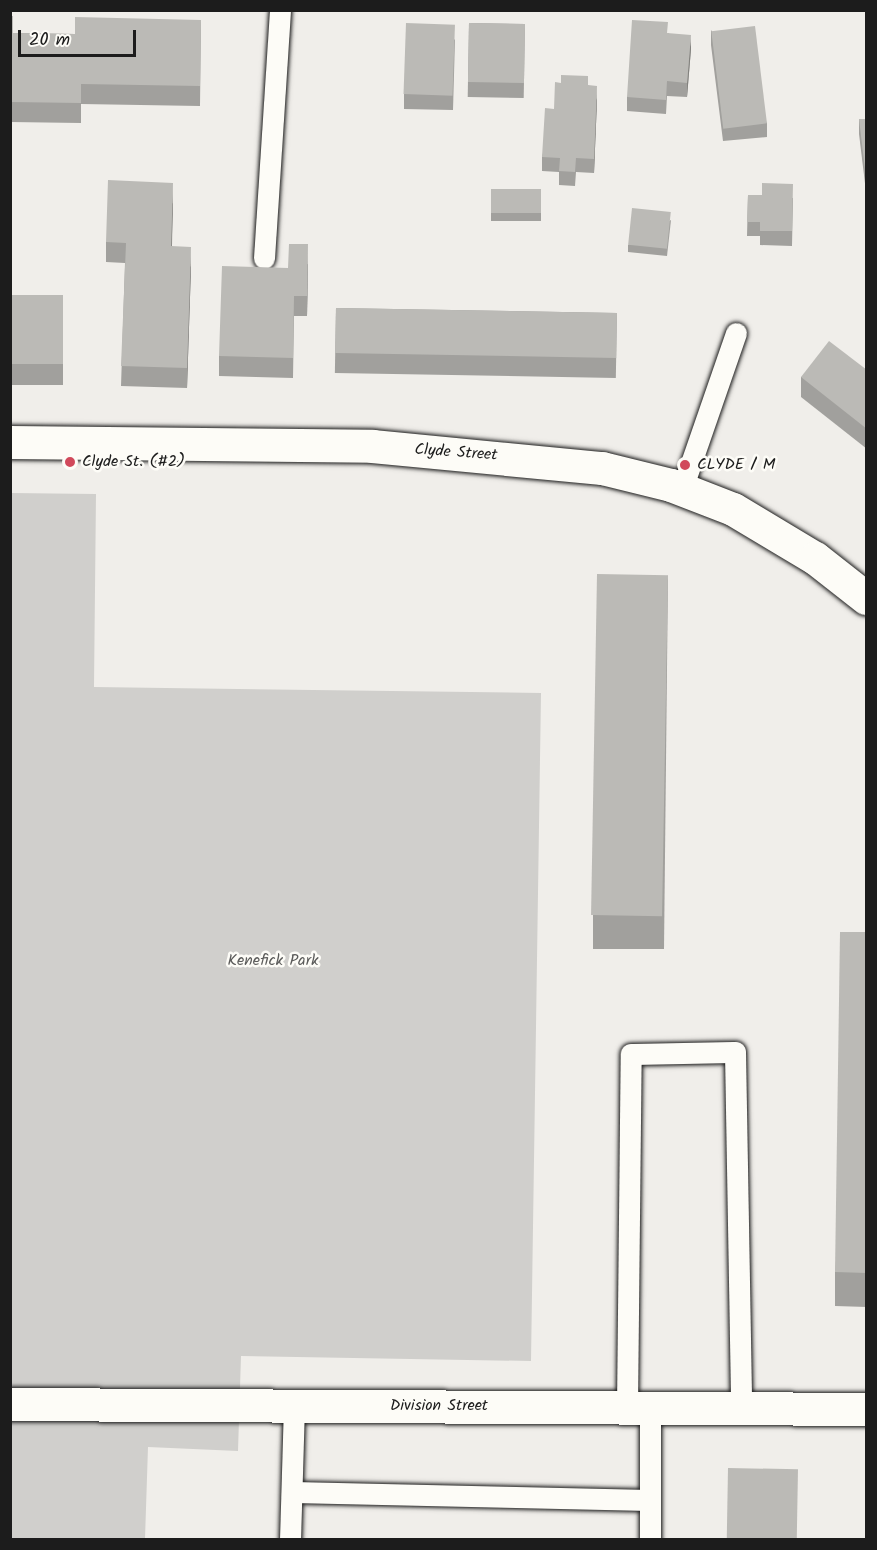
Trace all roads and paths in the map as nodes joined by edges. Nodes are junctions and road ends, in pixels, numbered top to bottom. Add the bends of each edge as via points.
1 (280, 10) edge
2 (264, 258) dead end
3 (736, 333) dead end
4 (10, 442) edge
5 (682, 489) junction
6 (867, 598) edge
7 (10, 1404) edge
8 (294, 1405) junction
9 (639, 1408) junction
10 (741, 1408) junction
11 (867, 1409) edge
12 (291, 1492) junction
13 (650, 1500) junction
14 (290, 1539) edge
15 (650, 1539) edge

1 - 2 lane
3 - 5 lane
4 - 5 street, Clyde Street via 372,447 602,468
5 - 6 street, Clyde Street via 775,531
7 - 8 street, Division Street
8 - 9 street, Division Street
8 - 12 lane
9 - 10 street, Division Street
9 - 10 lane via 631,1054 735,1052
9 - 13 lane
10 - 11 street, Division Street
12 - 13 lane
12 - 14 lane
13 - 15 lane

